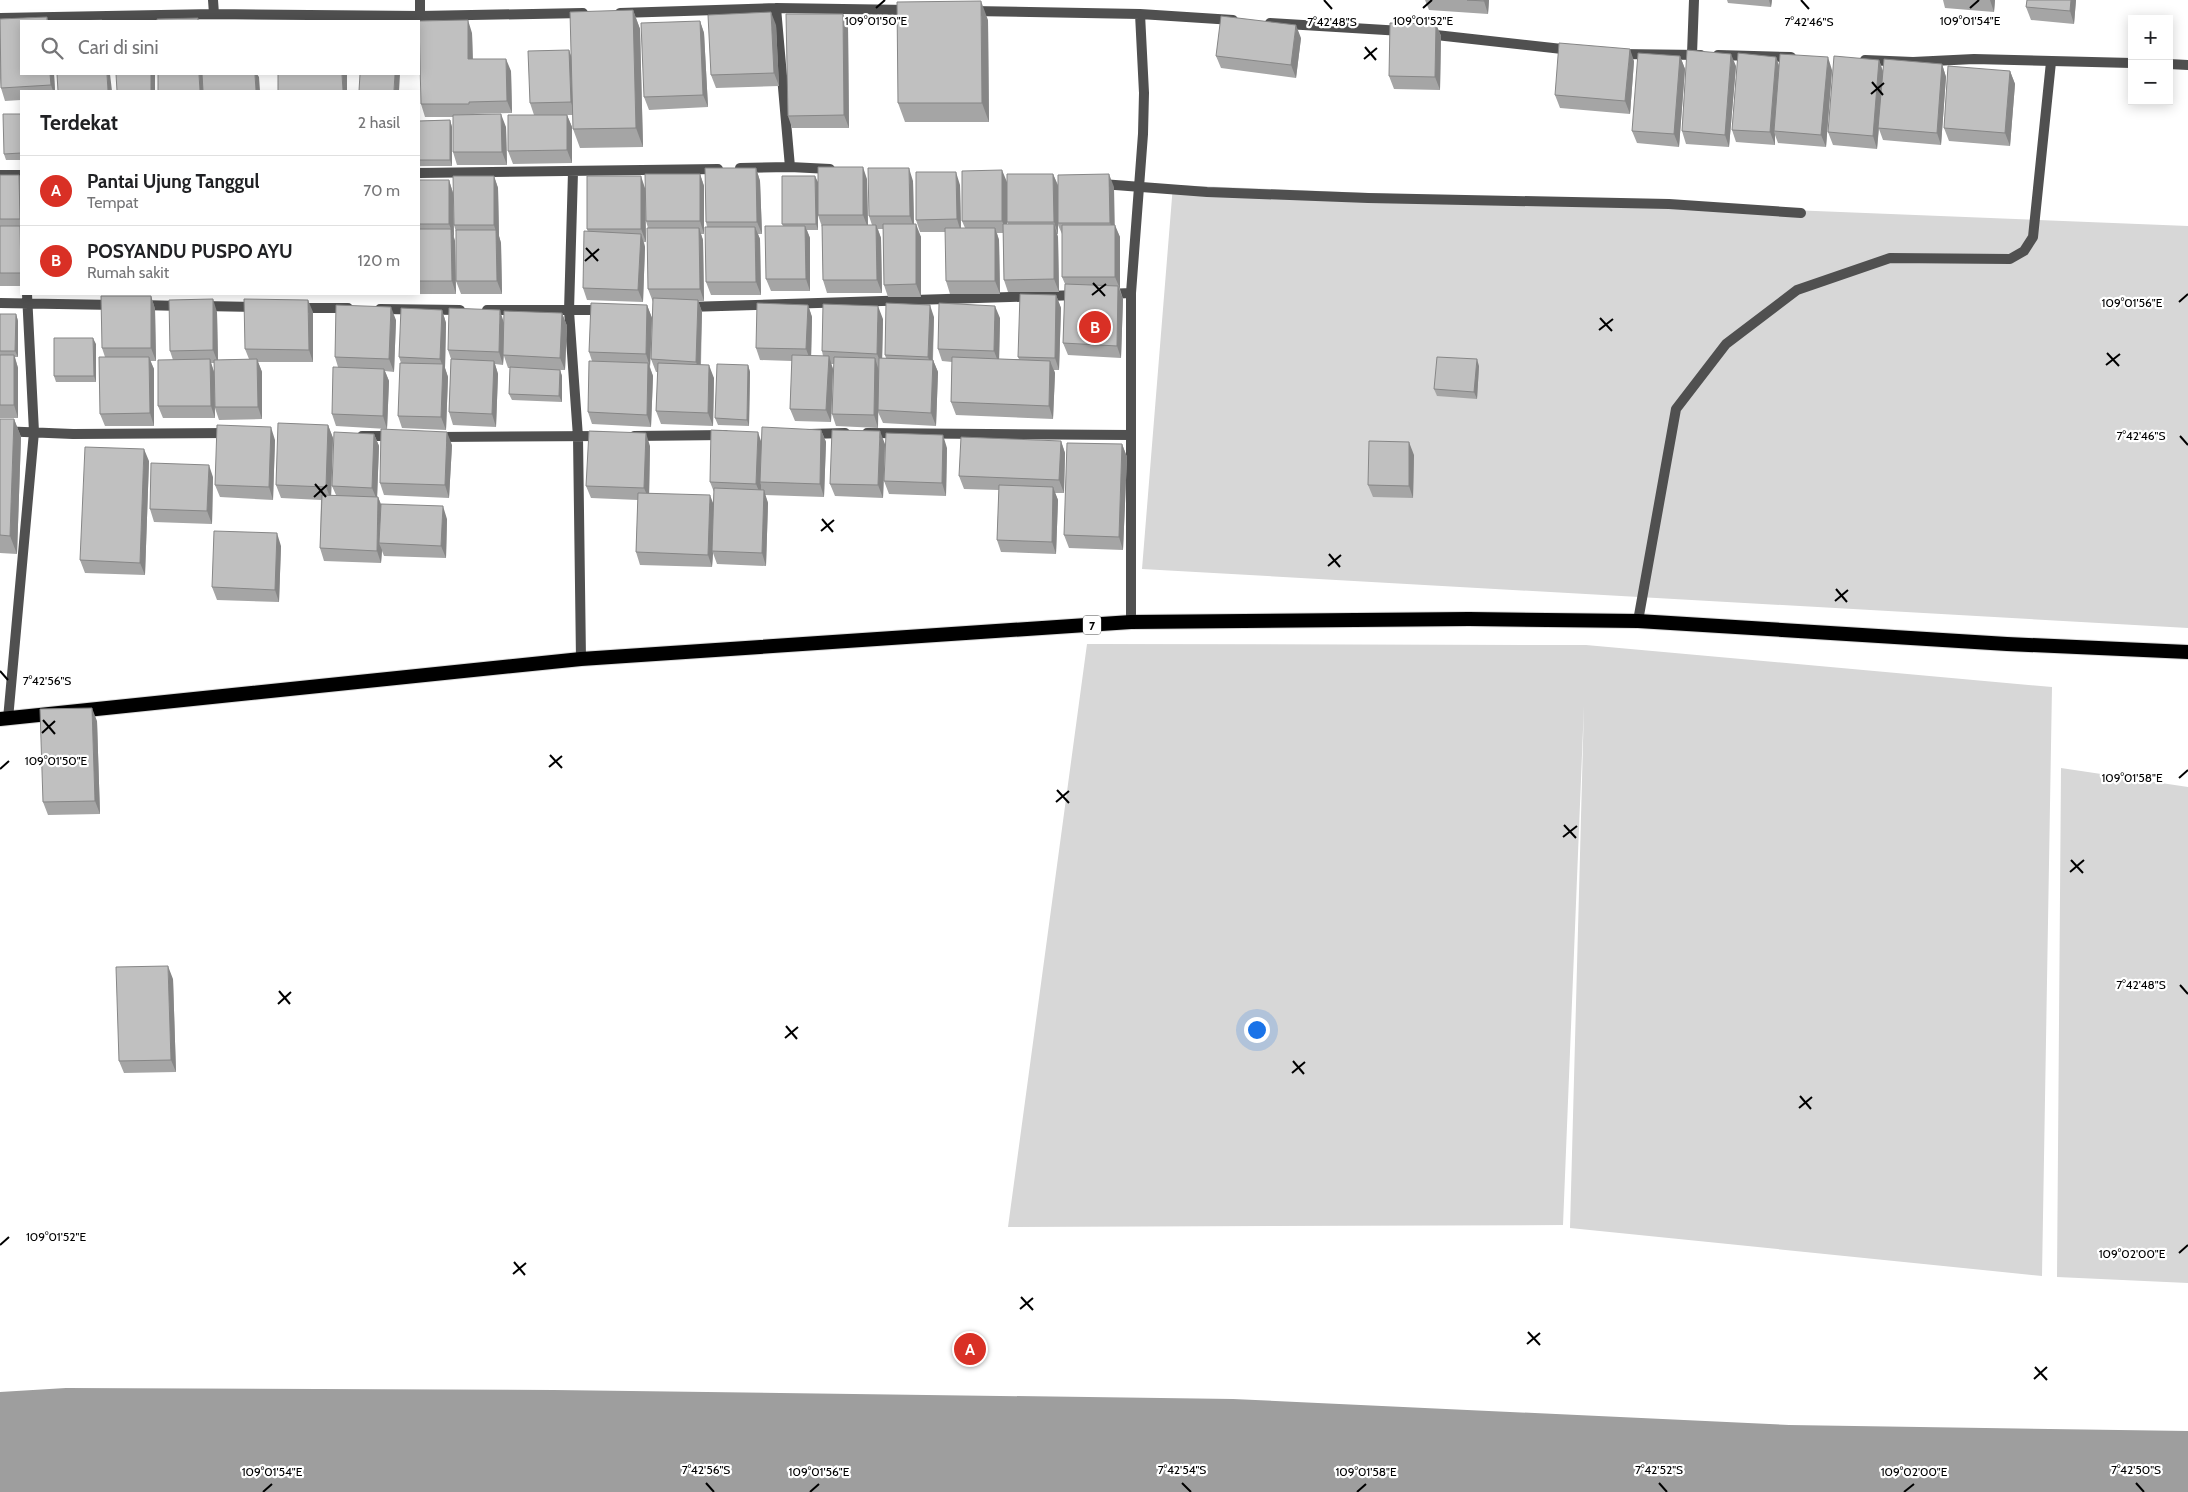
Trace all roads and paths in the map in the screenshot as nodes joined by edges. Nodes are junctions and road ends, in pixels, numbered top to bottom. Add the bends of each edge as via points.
1 (213, 0) edge
2 (420, 0) edge
3 (1694, 0) edge
4 (776, 8) junction
5 (925, 10) edge
6 (964, 11) edge
7 (594, 13) edge
8 (613, 13) edge
9 (214, 14) junction
10 (1140, 14) junction
11 (420, 16) junction
12 (0, 18) edge
13 (1241, 21) edge
14 (1260, 22) edge
15 (1582, 52) edge
16 (1612, 54) edge
17 (1692, 54) junction
18 (1803, 58) edge
19 (1858, 60) edge
20 (2052, 62) junction
21 (2128, 63) edge
22 (2173, 64) edge
23 (2188, 65) edge
24 (790, 167) junction
25 (840, 170) edge
26 (574, 172) junction
27 (420, 173) edge
28 (0, 175) edge
29 (20, 175) edge
30 (1088, 184) edge
31 (1138, 186) junction
32 (1801, 213) dead end
33 (1131, 293) junction
34 (27, 299) edge
35 (0, 303) edge
36 (675, 308) edge
37 (618, 310) edge
38 (570, 312) junction
39 (0, 431) edge
40 (34, 432) junction
41 (240, 434) edge
42 (795, 434) edge
43 (348, 435) edge
44 (736, 435) edge
45 (1131, 435) junction
46 (408, 436) edge
47 (428, 437) edge
48 (578, 437) junction
49 (1638, 620) junction
50 (1131, 622) junction
51 (2188, 652) edge
52 (581, 659) junction
53 (4, 719) edge

1 - 9 street
2 - 11 street
3 - 17 street
4 - 5 street
4 - 8 street
4 - 24 street
6 - 10 street
7 - 11 street
9 - 11 street
9 - 12 street
10 - 13 street
10 - 31 street via 1144,93
14 - 15 street via 1405,31
16 - 17 street
17 - 18 street
19 - 20 street
20 - 21 street
20 - 49 street via 2032,237 2024,251 2010,259 1890,258 1797,290 1726,344 1676,409
22 - 23 street
24 - 25 street
24 - 26 street
26 - 27 street
26 - 38 street
28 - 29 street
30 - 31 street
31 - 32 street via 1368,198 1669,204
31 - 33 street
33 - 36 street
33 - 45 street
34 - 35 street
34 - 38 street
34 - 40 street
37 - 38 street
38 - 48 street
39 - 40 street
40 - 41 street
40 - 53 street
42 - 45 street
43 - 46 street
44 - 48 street
45 - 50 street
47 - 48 street
48 - 52 street
49 - 50 highway, 7
49 - 51 highway, 7 via 2007,644
50 - 52 highway, 7
52 - 53 highway, 7

